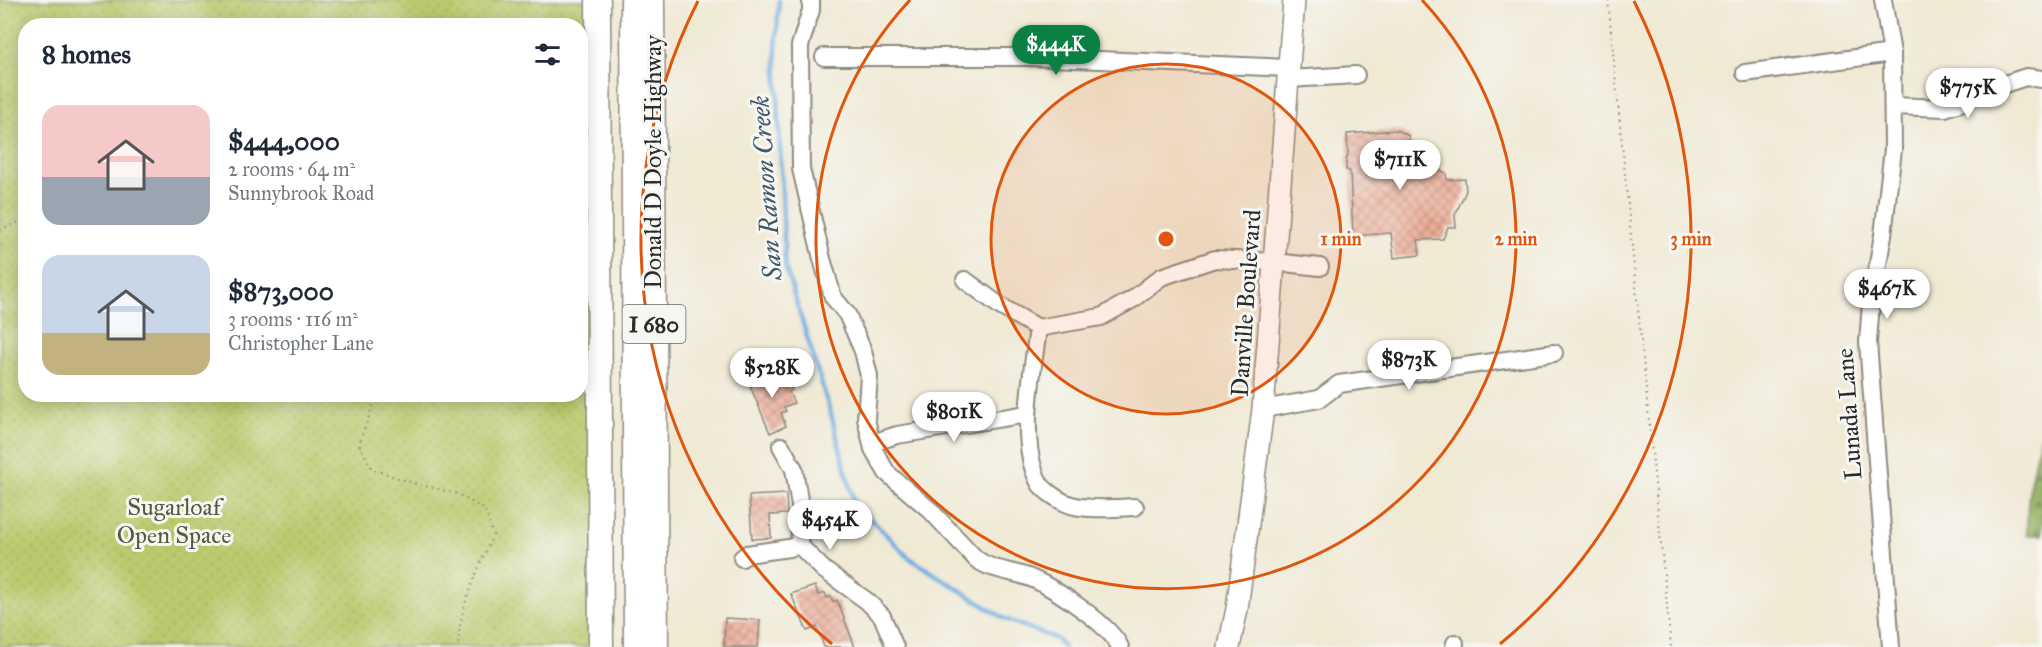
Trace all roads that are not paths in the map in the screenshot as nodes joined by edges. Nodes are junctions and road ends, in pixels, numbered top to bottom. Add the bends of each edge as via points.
1 (598, 0) edge
2 (633, 0) edge
3 (652, 0) edge
4 (811, 0) edge
5 (1294, 0) edge
6 (1883, 0) edge
7 (1892, 53) junction
8 (824, 57) dead end
9 (1289, 73) junction
10 (1745, 73) dead end
11 (1356, 75) dead end
12 (2042, 79) edge
13 (1893, 106) junction
14 (1275, 262) junction
15 (1320, 267) dead end
16 (965, 280) dead end
17 (1038, 328) junction
18 (1554, 353) dead end
19 (1263, 409) junction
20 (1028, 414) junction
21 (872, 443) junction
22 (781, 446) dead end
23 (1135, 507) dead end
24 (799, 544) junction
25 (742, 558) dead end
26 (1238, 609) junction
27 (601, 647) edge
28 (636, 647) edge
29 (656, 647) edge
30 (895, 647) edge
31 (1120, 647) edge
32 (1229, 647) edge
33 (1239, 647) edge
34 (1891, 647) edge

1 - 27 highway, I 680
2 - 28 highway, I 680
3 - 29 highway, Donald D Doyle Highway / I 680
4 - 21 street via 800,46 801,169 833,297 847,314 863,351 869,376 866,419
5 - 9 main road, Danville Boulevard
6 - 7 street, Lunada Lane
7 - 10 street
7 - 13 street, Lunada Lane
8 - 9 street via 1027,57
9 - 11 street
9 - 14 main road, Danville Boulevard
12 - 13 street via 2026,77 1945,108
13 - 34 street, Lunada Lane via 1893,149 1868,342
14 - 15 street
14 - 17 street via 1215,259 1161,277 1101,317
14 - 19 main road, Danville Boulevard
16 - 17 street
17 - 20 street
18 - 19 street via 1339,384 1319,399
19 - 26 main road, Danville Boulevard
20 - 21 street via 897,435
20 - 23 street via 1032,463 1041,486 1067,504
21 - 31 street via 887,473 930,510 976,559 984,565 1033,579 1081,609 1116,638
22 - 24 street via 794,469 801,512
24 - 25 street
24 - 30 street via 824,570 882,616
26 - 32 main road, Danville Boulevard
26 - 33 main road, Danville Boulevard

